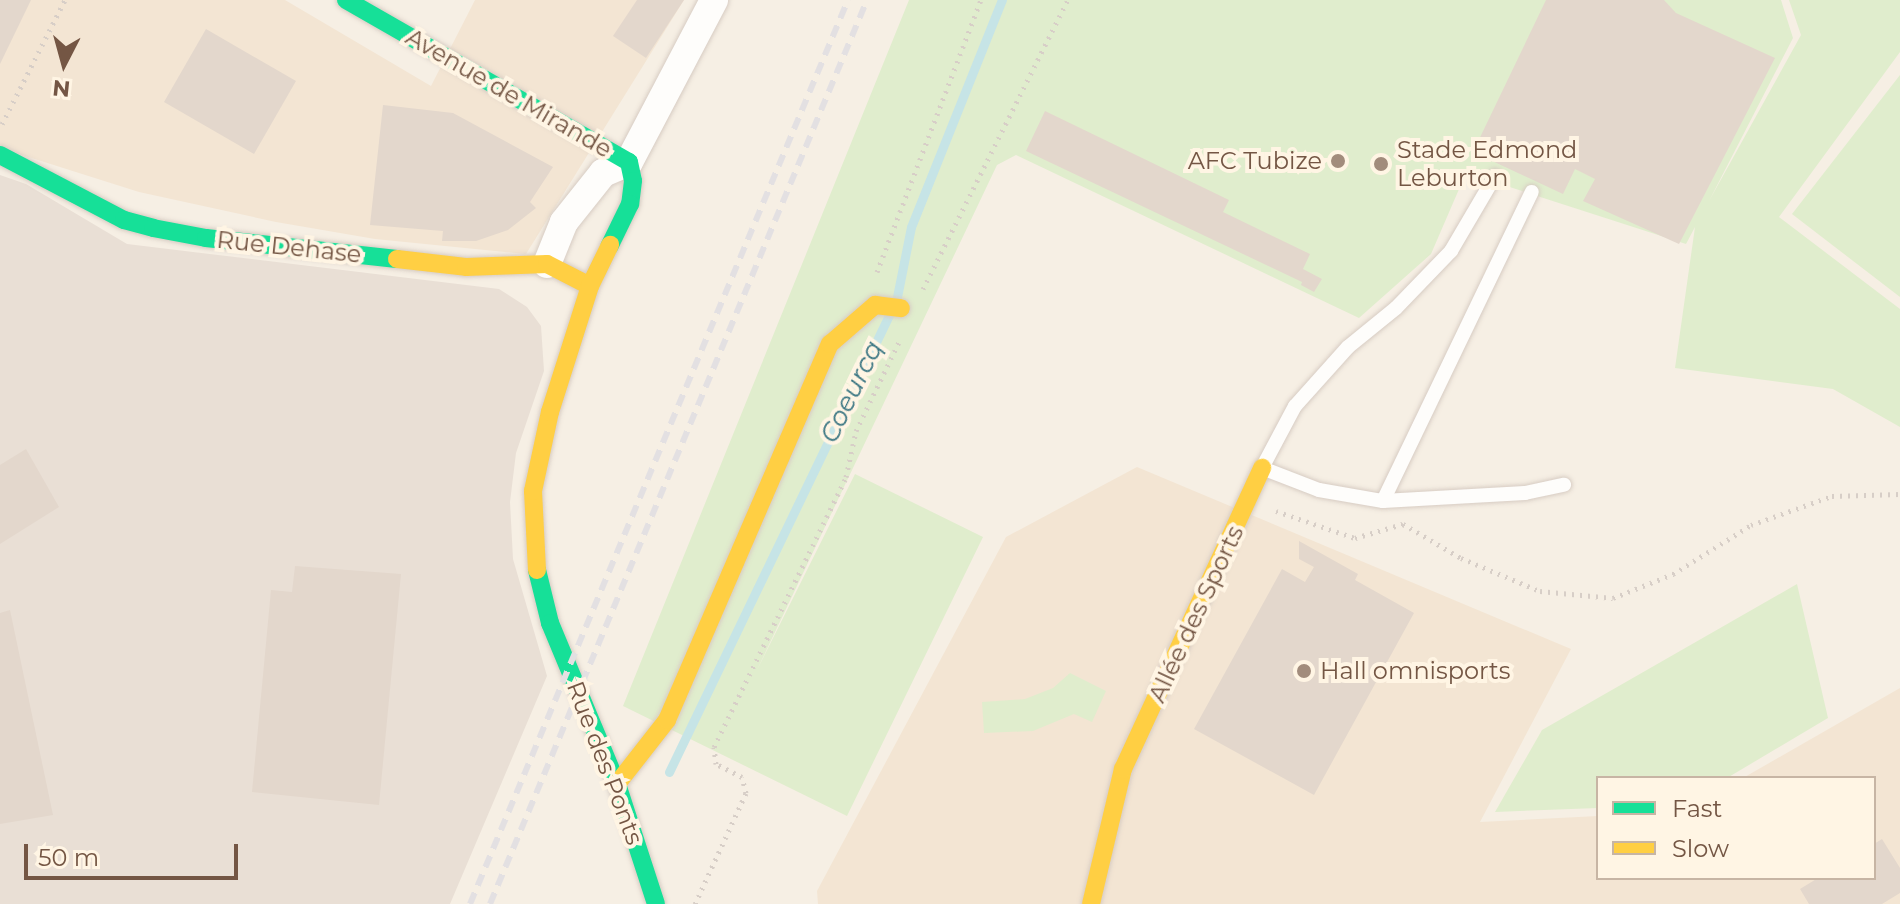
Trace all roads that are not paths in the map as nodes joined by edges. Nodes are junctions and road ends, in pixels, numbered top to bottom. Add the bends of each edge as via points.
1 (346, 0) edge
2 (714, 0) edge
3 (0, 155) edge
4 (629, 162) junction
5 (1495, 176) dead end
6 (1532, 192) dead end
7 (547, 264) junction
8 (590, 286) junction
9 (897, 309) road end
10 (1262, 468) junction
11 (1564, 485) dead end
12 (1383, 501) junction
13 (617, 784) junction
14 (656, 904) edge
15 (1091, 904) edge

1 - 4 street, Avenue de Mirande
2 - 4 street
3 - 7 street, Rue Dehase via 124,220 153,228 466,267
4 - 7 street via 603,173 564,222
4 - 8 street, Rue des Ponts via 630,204
5 - 10 lane, Allée des Sports via 1451,251 1396,308 1348,347 1295,406
6 - 12 lane
7 - 8 street, Rue Dehase
8 - 13 street, Rue des Ponts via 550,412 533,491 535,560 550,623
9 - 13 street via 830,344 667,720
10 - 12 lane via 1319,490
10 - 15 street, Allée des Sports via 1123,769
11 - 12 lane via 1525,493
13 - 14 street, Rue des Ponts

